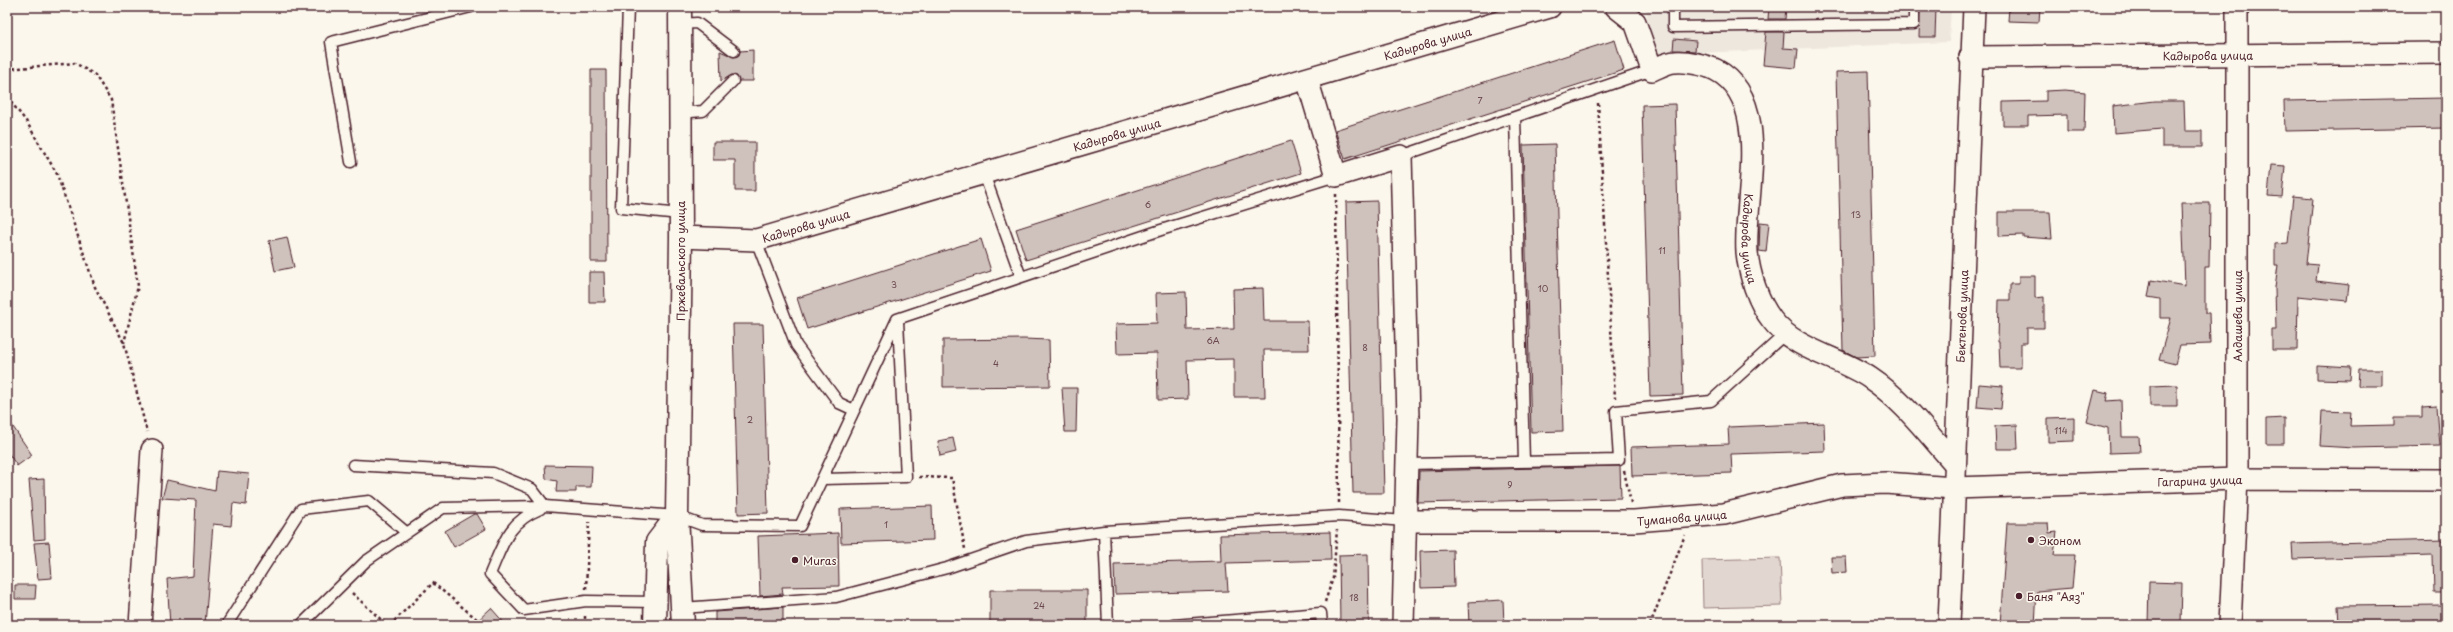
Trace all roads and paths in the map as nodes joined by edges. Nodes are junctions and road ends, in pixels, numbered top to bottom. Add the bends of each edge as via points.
1 (471, 7) edge
2 (628, 7) edge
3 (1550, 7) edge
4 (1616, 7) edge
5 (1673, 7) edge
6 (1914, 7) edge
7 (1974, 7) edge
8 (2237, 7) edge
9 (680, 15) edge
10 (734, 51) dead end
11 (2446, 53) edge
12 (2237, 55) junction
13 (1970, 57) junction
14 (7, 68) edge
15 (1652, 70) junction
16 (1306, 79) junction
17 (733, 81) dead end
18 (1597, 89) junction
19 (7, 97) edge
20 (679, 113) junction
21 (1515, 116) junction
22 (1401, 156) junction
23 (351, 162) dead end
24 (984, 174) junction
25 (1336, 176) junction
26 (680, 214) junction
27 (681, 237) junction
28 (756, 240) junction
29 (1021, 277) junction
30 (898, 319) junction
31 (1784, 334) junction
32 (124, 343) junction
33 (854, 410) junction
34 (1616, 411) junction
35 (152, 450) joint
36 (1619, 460) junction
37 (1524, 462) junction
38 (1406, 464) junction
39 (1955, 464) junction
40 (353, 465) dead end
41 (906, 477) junction
42 (823, 479) junction
43 (2237, 479) junction
44 (2446, 480) edge
45 (1954, 488) junction
46 (545, 506) junction
47 (590, 509) junction
48 (677, 516) junction
49 (1339, 516) junction
50 (1693, 516) junction
51 (1405, 521) junction
52 (1634, 521) junction
53 (1104, 531) junction
54 (407, 533) junction
55 (968, 561) junction
56 (343, 584) junction
57 (586, 601) junction
58 (655, 602) junction
59 (1321, 614) junction
60 (682, 616) edge
61 (585, 619) dead end
62 (478, 620) dead end
63 (1221, 623) edge
64 (140, 625) edge
65 (229, 625) edge
66 (301, 625) edge
67 (387, 625) edge
68 (390, 625) edge
69 (585, 625) edge
70 (655, 625) edge
71 (1108, 625) edge
72 (1174, 625) edge
73 (1322, 625) edge
74 (1403, 625) edge
75 (1650, 625) edge
76 (1949, 625) edge
77 (2230, 625) edge

1 - 23 lane via 331,42
2 - 26 lane via 621,208
3 - 16 street, Кадырова улица
4 - 15 street via 1634,22
5 - 6 lane via 1673,27 1914,24
7 - 13 street, Бектенова улица
8 - 12 street, Алдашева улица
9 - 10 lane via 697,23
9 - 20 main road, Пржевальского улица
11 - 12 street, Кадырова улица
12 - 13 street, Кадырова улица
12 - 43 street, Алдашева улица
13 - 39 street, Бектенова улица
14 - 32 path via 75,63 95,76 111,100 138,286
15 - 18 lane
15 - 31 street, Кадырова улица via 1675,62 1711,68 1722,73 1733,84 1745,104 1752,135 1747,252 1754,284 1761,300 1771,319
16 - 24 street, Кадырова улица
16 - 25 street
17 - 20 lane via 703,111
18 - 21 lane
18 - 34 path
19 - 32 path via 26,120 57,174 95,287
20 - 26 main road, Пржевальского улица
21 - 22 lane
21 - 37 lane
22 - 25 street
22 - 38 street via 1408,418
24 - 28 street, Кадырова улица
24 - 29 lane
25 - 29 lane via 1161,230
25 - 49 path
26 - 27 main road, Пржевальского улица
27 - 28 street, Кадырова улица
27 - 48 main road, Пржевальского улица
28 - 33 lane via 796,345 839,403
29 - 30 lane
30 - 33 lane
30 - 41 lane
31 - 34 lane via 1711,401
31 - 39 street, Кадырова улица via 1869,377 1894,396
32 - 35 path
33 - 42 lane
34 - 36 lane
35 - 64 street
36 - 37 lane
36 - 52 path via 1627,477
37 - 38 lane
38 - 51 street
39 - 45 street, Бектенова улица
40 - 46 lane via 494,473 532,489
41 - 42 lane
41 - 55 path via 952,478
42 - 48 lane via 800,526 702,525
43 - 44 street, Гагарина улица
43 - 45 street, Гагарина улица
43 - 77 street, Алдашева улица
45 - 50 street, Туманова улица via 1885,483 1842,485 1724,514
45 - 76 street, Бектенова улица
46 - 47 lane
46 - 54 lane via 443,508
46 - 57 lane via 526,514 513,526 490,574 524,610
47 - 48 lane
47 - 57 path
48 - 58 main road via 657,542
48 - 60 main road, Пржевальского улица
49 - 51 lane
49 - 53 lane
49 - 59 path via 1333,578
50 - 52 street, Туманова улица
50 - 75 path
51 - 52 street, Туманова улица
51 - 74 street
53 - 55 lane via 1026,541
53 - 71 lane
54 - 56 lane via 366,560
54 - 65 lane via 369,501 301,509 229,621
55 - 60 lane via 836,596
56 - 66 lane
56 - 67 path
57 - 58 lane
58 - 70 main road
59 - 63 lane
59 - 73 lane
61 - 69 path
62 - 68 path via 433,583
63 - 72 lane

